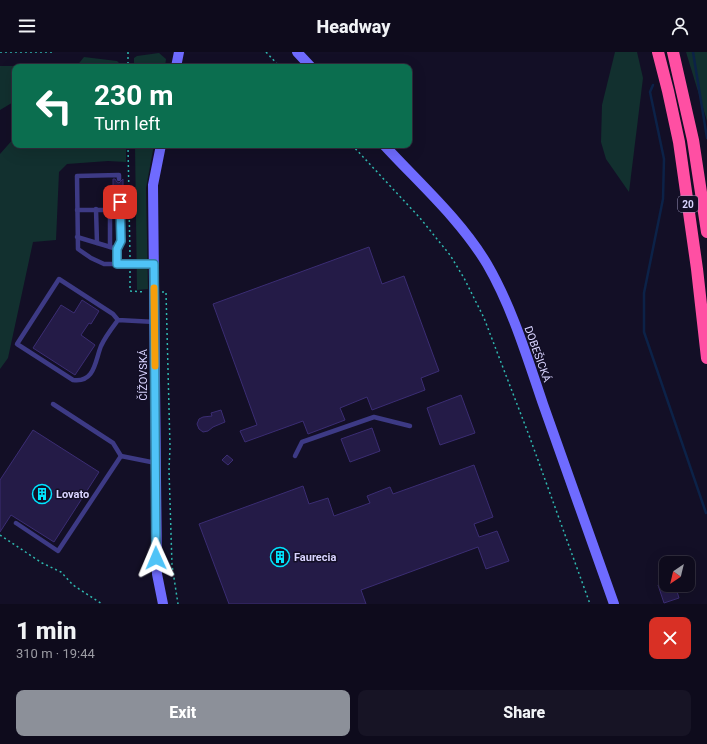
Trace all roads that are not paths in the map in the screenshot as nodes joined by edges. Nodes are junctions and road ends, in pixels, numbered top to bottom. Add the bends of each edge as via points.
1 (179, 52) edge
2 (297, 52) edge
3 (658, 52) edge
4 (673, 52) edge
5 (177, 64) edge
6 (308, 64) edge
7 (160, 148) edge
8 (387, 148) edge
9 (119, 179) dead end
10 (120, 202) dead end
11 (77, 210) junction
12 (96, 210) junction
13 (110, 210) junction
14 (120, 210) junction
15 (707, 232) edge
16 (77, 237) junction
17 (96, 243) junction
18 (110, 247) junction
19 (117, 249) junction
20 (117, 264) junction
21 (154, 264) junction
22 (118, 320) junction
23 (155, 322) junction
24 (707, 358) edge
25 (53, 404) dead end
26 (410, 426) dead end
27 (120, 456) junction
28 (295, 456) dead end
29 (156, 462) junction
30 (16, 523) dead end
31 (163, 604) edge
32 (614, 604) edge

1 - 5 street
2 - 6 street
3 - 24 highway, 20 via 679,142
4 - 15 highway, 20 via 693,140
7 - 21 street, ČÍŽOVSKÁ via 153,185
8 - 32 street, DOBEŠICKÁ via 455,221 473,243 490,271 513,319
9 - 11 lane via 119,175 77,176
10 - 14 lane
11 - 12 lane
11 - 16 lane
12 - 13 lane
12 - 17 lane
13 - 14 lane
13 - 18 lane
14 - 19 lane via 121,241
16 - 17 lane
16 - 20 lane via 78,249 91,258 104,264
17 - 18 lane
18 - 19 lane
19 - 20 lane
20 - 21 lane
21 - 23 street, ČÍŽOVSKÁ
22 - 22 lane via 100,348 90,375 79,381 73,380 17,344 59,279 114,314
22 - 23 lane
23 - 29 street, ČÍŽOVSKÁ
25 - 27 lane via 113,443
26 - 28 lane via 374,418 302,442
27 - 29 lane
27 - 30 lane via 58,551
29 - 31 street, ČÍŽOVSKÁ via 157,574

